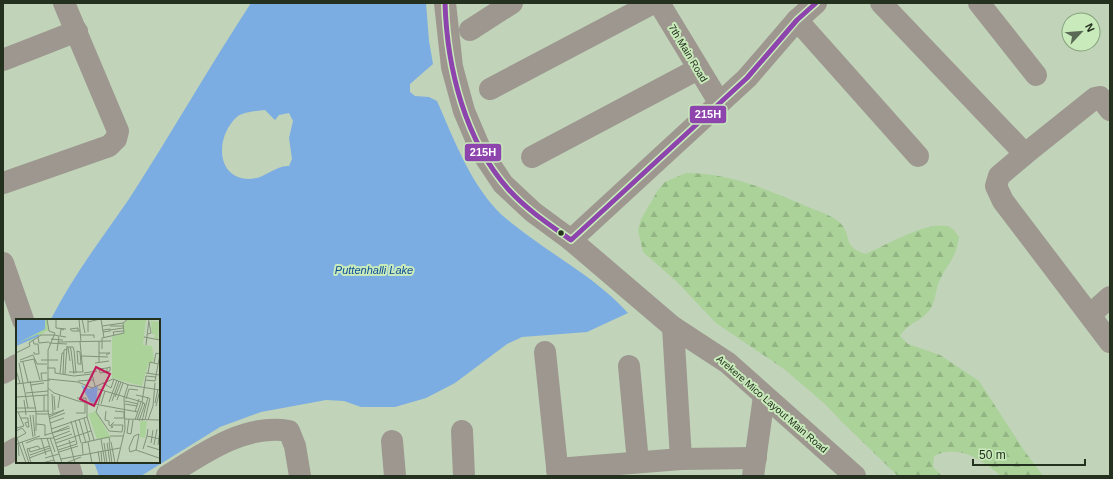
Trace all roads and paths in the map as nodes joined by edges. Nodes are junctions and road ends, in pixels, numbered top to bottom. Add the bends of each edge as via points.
1 (64, 3) edge
2 (445, 3) edge
3 (512, 3) edge
4 (653, 3) edge
5 (659, 3) edge
6 (816, 3) edge
7 (881, 3) edge
8 (979, 3) edge
9 (797, 20) junction
10 (470, 30) dead end
11 (77, 31) junction
12 (3, 60) edge
13 (698, 69) junction
14 (1036, 75) dead end
15 (490, 89) dead end
16 (719, 102) junction
17 (1110, 110) edge
18 (1025, 154) junction
19 (918, 156) dead end
20 (532, 157) dead end
21 (3, 183) edge
22 (571, 240) junction
23 (3, 263) edge
24 (7, 291) edge
25 (1110, 297) edge
26 (1090, 315) junction
27 (22, 319) edge
28 (673, 327) junction
29 (1110, 342) edge
30 (545, 352) dead end
31 (16, 366) edge
32 (629, 366) dead end
33 (3, 373) edge
34 (764, 396) junction
35 (462, 431) dead end
36 (392, 441) dead end
37 (16, 449) edge
38 (3, 456) edge
39 (681, 459) junction
40 (638, 462) junction
41 (68, 463) edge
42 (754, 467) edge
43 (558, 473) edge
44 (72, 476) edge
45 (167, 476) edge
46 (300, 476) edge
47 (395, 476) edge
48 (464, 476) edge
49 (855, 476) edge

1 - 11 street
2 - 22 street, Arekere Mico Layout Main Road via 452,68 464,111 481,151 503,184 533,212
3 - 10 street
4 - 15 street
5 - 13 street, 7th Main Road
6 - 9 street
7 - 18 street
8 - 14 street
9 - 16 street via 747,78
9 - 19 street
11 - 12 street
11 - 21 street via 118,131 116,139 109,146
13 - 16 street, 7th Main Road
13 - 20 street
16 - 22 street
17 - 18 street via 1100,97 1095,98
18 - 26 street via 999,176 996,186 1003,201
22 - 28 street, Arekere Mico Layout Main Road
23 - 24 street
24 - 27 street
25 - 26 street
26 - 29 street
28 - 34 street, Arekere Mico Layout Main Road via 728,363
28 - 39 street
30 - 43 street
31 - 33 street
32 - 40 street
34 - 42 street
34 - 49 street, Arekere Mico Layout Main Road
35 - 48 street
36 - 47 street
37 - 38 street
39 - 40 street
39 - 42 street
40 - 43 street
41 - 44 street
45 - 46 street via 206,451 249,432 276,428 289,431 295,446

